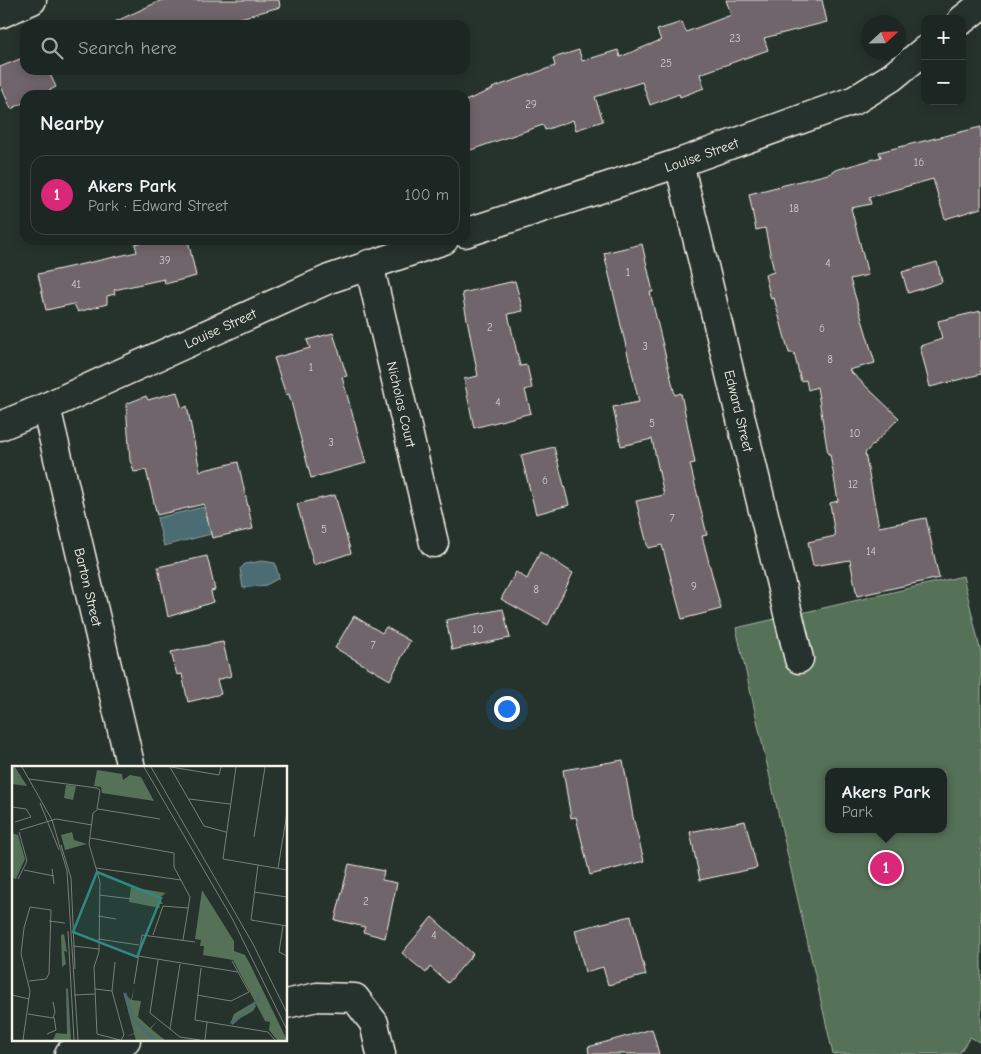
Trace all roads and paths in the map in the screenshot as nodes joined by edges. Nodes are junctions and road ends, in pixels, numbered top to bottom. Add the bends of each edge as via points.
1 (32, 0) edge
2 (981, 5) edge
3 (0, 14) edge
4 (966, 17) edge
5 (921, 53) edge
6 (679, 163) junction
7 (470, 231) edge
8 (429, 245) edge
9 (370, 264) junction
10 (46, 407) junction
11 (0, 426) edge
12 (434, 543) dead end
13 (799, 659) dead end
14 (131, 766) edge
15 (288, 1004) edge
16 (118, 1042) edge
17 (69, 1054) edge
18 (381, 1054) edge

1 - 3 street
2 - 4 street
5 - 6 street, Louise Street via 855,100
6 - 7 street, Louise Street
6 - 13 street, Edward Street
8 - 9 street, Louise Street
9 - 10 street, Louise Street via 329,279
9 - 12 street, Nicholas Court
10 - 11 street, Louise Street
10 - 14 street, Barton Street
15 - 18 street via 318,997 355,998 374,1023
16 - 17 street

